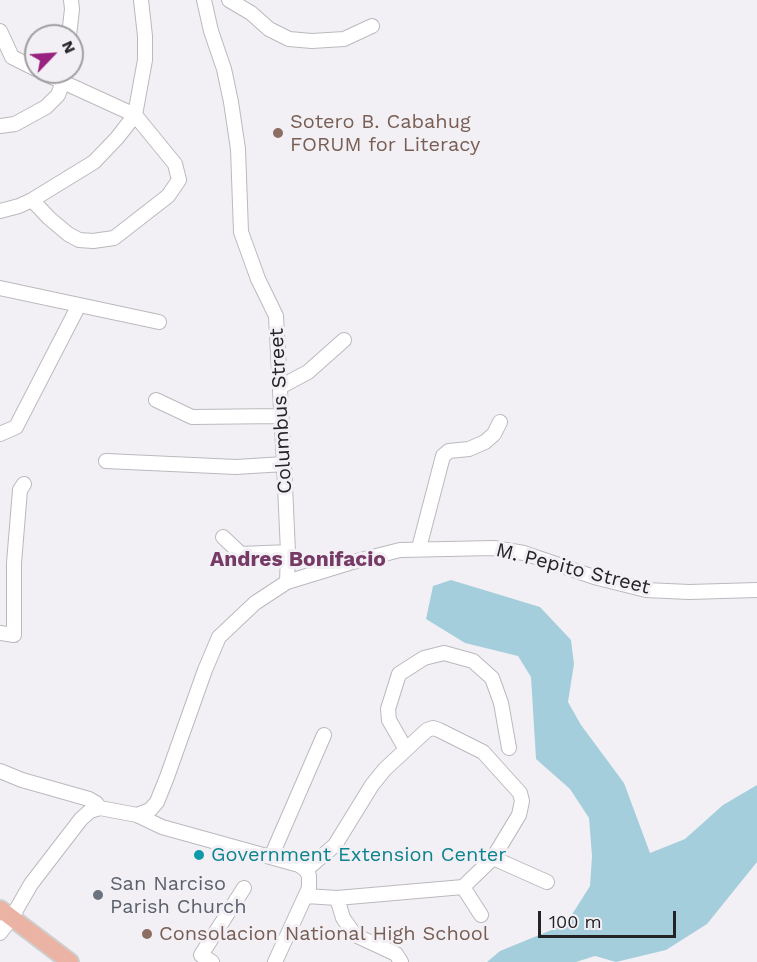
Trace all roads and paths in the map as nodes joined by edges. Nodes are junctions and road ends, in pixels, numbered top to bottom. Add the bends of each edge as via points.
1 (71, 0) edge
2 (141, 0) edge
3 (204, 0) edge
4 (229, 0) edge
5 (70, 24) edge
6 (372, 26) dead end
7 (0, 31) edge
8 (24, 63) edge
9 (62, 84) edge
10 (77, 84) edge
11 (135, 115) junction
12 (0, 126) edge
13 (32, 200) junction
14 (0, 211) edge
15 (0, 288) edge
16 (79, 305) junction
17 (159, 322) dead end
18 (344, 340) dead end
19 (280, 387) junction
20 (156, 400) dead end
21 (281, 416) junction
22 (500, 422) dead end
23 (0, 434) edge
24 (106, 461) dead end
25 (284, 464) junction
26 (24, 483) dead end
27 (223, 537) dead end
28 (419, 548) junction
29 (288, 552) junction
30 (287, 582) junction
31 (757, 590) edge
32 (0, 633) edge
33 (324, 735) dead end
34 (405, 748) junction
35 (509, 748) dead end
36 (0, 771) edge
37 (100, 808) junction
38 (137, 815) junction
39 (271, 857) junction
40 (493, 858) junction
41 (306, 870) junction
42 (547, 882) dead end
43 (463, 887) junction
44 (244, 888) dead end
45 (306, 896) junction
46 (337, 898) junction
47 (481, 915) dead end
48 (4, 921) edge
49 (52, 962) edge
50 (70, 962) edge
51 (212, 962) edge
52 (275, 962) edge
53 (401, 962) edge

1 - 5 street
2 - 11 street via 145,60
3 - 19 street, Columbus Street via 231,102 238,149 241,232 276,316
4 - 6 street via 289,39 344,39
7 - 8 street via 12,57
9 - 12 street via 58,95 46,107 15,124
10 - 11 street
11 - 13 street via 94,162
11 - 13 street via 175,164 179,180 168,196 114,238 93,241 68,234
13 - 14 street
15 - 16 street
16 - 17 street
16 - 23 street via 16,427
18 - 19 street via 308,372
19 - 21 street, Columbus Street
20 - 21 street via 192,417
21 - 25 street, Columbus Street
22 - 28 street via 485,442 443,456
24 - 25 street via 236,467
25 - 29 street, Columbus Street
26 - 32 street via 20,490 14,563 14,635
27 - 29 street via 241,554
28 - 30 street, M. Pepito Street
28 - 31 street, M. Pepito Street via 494,548 524,553 646,590
29 - 30 street, Columbus Street
30 - 38 street, M. Pepito Street via 255,603 219,636 157,802
33 - 39 street
34 - 35 street via 388,720 399,674 424,658 444,653 473,662 492,678
34 - 40 street via 427,730 439,730 483,752 520,793 519,814
34 - 41 street via 372,785 335,845
36 - 37 street via 89,799
37 - 38 street
37 - 48 street via 81,819
38 - 39 street via 162,827
39 - 41 street
40 - 42 street
40 - 43 street
41 - 45 street
43 - 46 street
43 - 47 street
44 - 51 street via 201,955
45 - 46 street
45 - 52 street
46 - 53 street via 343,918 355,935 396,954
48 - 49 main road
48 - 50 main road

